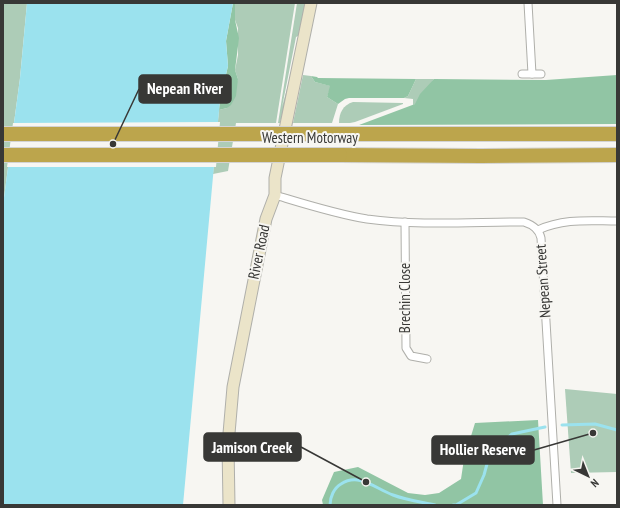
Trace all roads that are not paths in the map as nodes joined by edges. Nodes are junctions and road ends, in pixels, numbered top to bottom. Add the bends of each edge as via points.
1 (311, 3) edge
2 (528, 3) edge
3 (522, 74) dead end
4 (532, 74) junction
5 (541, 74) dead end
6 (3, 134) edge
7 (617, 134) edge
8 (3, 155) edge
9 (617, 155) edge
10 (276, 195) junction
11 (617, 221) edge
12 (405, 222) junction
13 (538, 230) junction
14 (427, 359) dead end
15 (229, 505) edge
16 (557, 505) edge

1 - 10 street, River Road via 275,178
2 - 4 street
3 - 4 street
4 - 5 street
6 - 7 highway, Western Motorway, bridge
8 - 9 highway, Western Motorway, bridge
10 - 12 street, Nepean Street via 326,210
10 - 15 street, River Road via 266,219 233,387 228,445
11 - 13 street via 567,221
12 - 13 street, Nepean Street via 524,222
12 - 14 street, Brechin Close via 406,348 411,356
13 - 16 street, Nepean Street via 541,238

